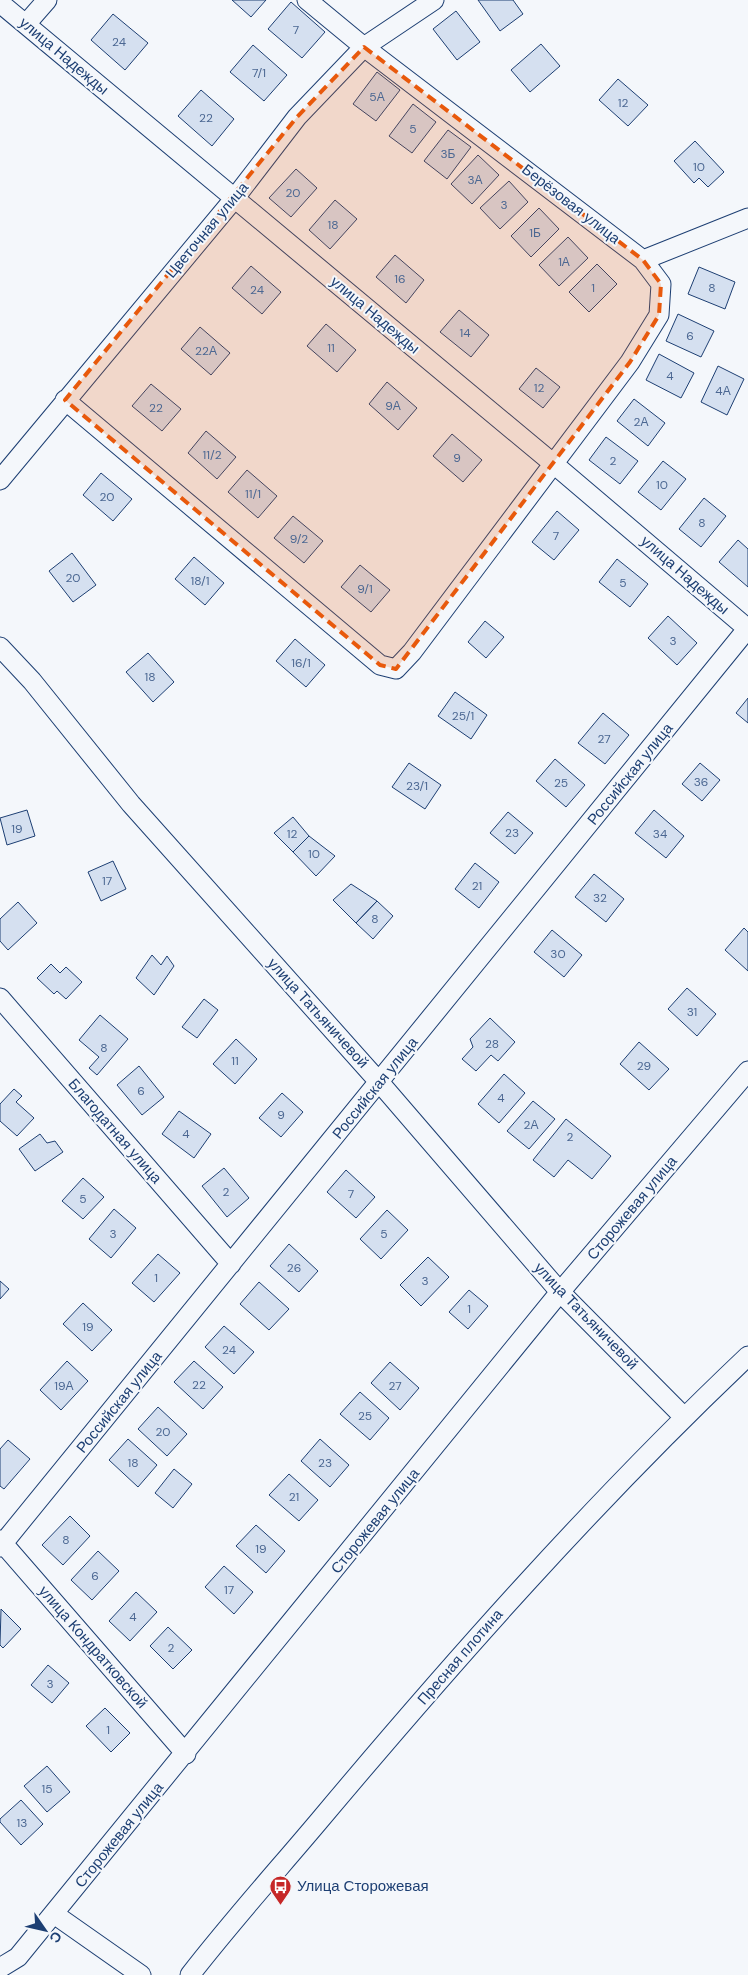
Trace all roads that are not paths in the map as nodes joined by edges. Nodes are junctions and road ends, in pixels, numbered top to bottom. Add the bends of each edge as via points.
1 (47, 0) edge
2 (307, 0) edge
3 (434, 0) edge
4 (0, 3) edge
5 (26, 24) junction
6 (364, 47) junction
7 (234, 199) junction
8 (748, 218) edge
9 (643, 260) junction
10 (65, 400) junction
11 (555, 465) junction
12 (0, 480) edge
13 (748, 628) edge
14 (0, 647) edge
15 (0, 998) edge
16 (748, 1071) edge
17 (380, 1083) junction
18 (231, 1264) junction
19 (560, 1292) junction
20 (748, 1356) edge
21 (684, 1416) junction
22 (1, 1543) edge
23 (186, 1754) junction
24 (54, 1914) junction
25 (0, 1968) edge
26 (141, 1975) edge
27 (190, 1975) edge

1 - 5 street
2 - 6 street, Берёзовая улица
3 - 6 street, Цветочная улица
4 - 5 street, улица Надежды
5 - 7 street, улица Надежды
6 - 7 street, Цветочная улица via 297,117
6 - 9 street, Берёзовая улица
7 - 10 street, Цветочная улица
7 - 11 street, улица Надежды
8 - 9 street
9 - 11 street, Берёзовая улица via 661,284 659,315 630,362
10 - 11 street, Берёзовая улица via 380,666 396,669
10 - 12 street, Цветочная улица
11 - 13 street, улица Надежды
13 - 17 street, Российская улица
14 - 17 street, улица Татьяничевой via 32,681 131,804
15 - 18 street, Благодатная улица
16 - 19 street, Сторожевая улица
17 - 18 street, Российская улица
17 - 19 street, улица Татьяничевой
18 - 22 street, Российская улица
19 - 21 street, улица Татьяничевой
19 - 23 street, Сторожевая улица
20 - 21 street, Пресная плотина
21 - 27 street, Пресная плотина via 498,1614 376,1753
22 - 23 street, улица Кондратковской
23 - 24 street, Сторожевая улица
24 - 25 street, Сторожевая улица via 18,1957
24 - 26 street

